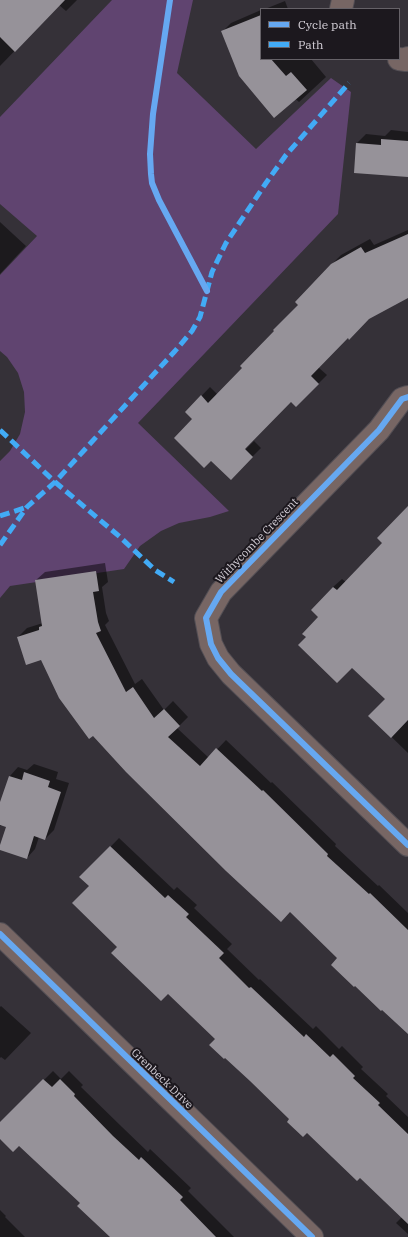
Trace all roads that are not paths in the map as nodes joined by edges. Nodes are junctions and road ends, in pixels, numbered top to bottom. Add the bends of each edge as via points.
1 (408, 397) edge
2 (408, 845) edge
3 (0, 934) edge
4 (312, 1237) edge

1 - 2 street, Withycombe Crescent via 402,399 379,430 221,592 206,618 211,644 231,674
3 - 4 street, Grenbeck Drive

